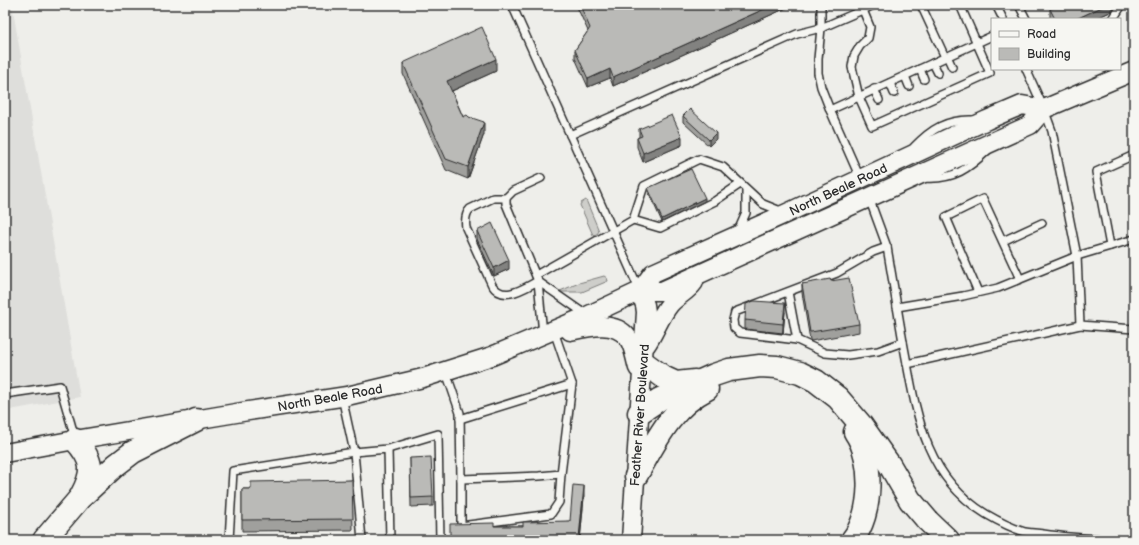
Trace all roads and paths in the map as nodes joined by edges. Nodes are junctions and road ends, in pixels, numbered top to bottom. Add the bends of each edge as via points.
1 (512, 5) edge
2 (821, 5) edge
3 (874, 5) edge
4 (922, 5) edge
5 (960, 5) edge
6 (996, 5) edge
7 (1020, 5) edge
8 (1120, 5) edge
9 (863, 10) junction
10 (1002, 18) edge
11 (1026, 18) edge
12 (1114, 18) edge
13 (821, 28) junction
14 (991, 36) edge
15 (977, 43) junction
16 (946, 57) junction
17 (933, 63) junction
18 (952, 67) dead end
19 (920, 69) junction
20 (1026, 70) edge
21 (1134, 71) edge
22 (938, 73) dead end
23 (905, 76) junction
24 (924, 79) dead end
25 (890, 83) junction
26 (909, 86) dead end
27 (874, 89) junction
28 (894, 93) dead end
29 (859, 96) junction
30 (879, 100) dead end
31 (1044, 109) junction
32 (830, 110) junction
33 (570, 135) junction
34 (1134, 154) edge
35 (541, 178) dead end
36 (860, 178) junction
37 (740, 184) junction
38 (746, 190) junction
39 (506, 198) junction
40 (868, 198) junction
41 (787, 213) junction
42 (633, 220) junction
43 (1042, 223) dead end
44 (614, 231) junction
45 (736, 236) junction
46 (1134, 240) edge
47 (1003, 241) junction
48 (1110, 246) junction
49 (887, 247) junction
50 (1077, 256) junction
51 (698, 274) junction
52 (538, 279) junction
53 (1020, 279) junction
54 (640, 291) junction
55 (788, 292) junction
56 (978, 292) junction
57 (897, 307) junction
58 (587, 316) junction
59 (1080, 325) junction
60 (1134, 329) edge
61 (549, 334) junction
62 (797, 340) junction
63 (903, 342) junction
64 (643, 364) junction
65 (907, 364) junction
66 (446, 371) junction
67 (703, 380) junction
68 (572, 384) junction
69 (5, 394) edge
70 (342, 397) junction
71 (639, 413) junction
72 (460, 419) junction
73 (196, 420) junction
74 (75, 440) junction
75 (388, 449) junction
76 (354, 452) junction
77 (5, 453) edge
78 (561, 474) junction
79 (636, 476) junction
80 (461, 479) junction
81 (79, 499) junction
82 (44, 540) edge
83 (229, 540) edge
84 (362, 540) edge
85 (390, 540) edge
86 (440, 540) edge
87 (631, 540) edge
88 (852, 540) edge
89 (948, 540) edge
90 (1122, 540) edge

1 - 33 lane
2 - 13 lane
3 - 9 lane
4 - 16 lane
5 - 15 lane
6 - 10 lane
7 - 11 lane
8 - 12 lane
9 - 13 lane
9 - 29 lane via 870,27 868,38 854,56 852,67
13 - 32 lane via 818,73
13 - 33 lane via 797,34
14 - 15 lane
15 - 16 lane
15 - 29 lane via 990,73 959,83 885,116 872,126
16 - 17 lane
16 - 18 lane
17 - 19 lane
17 - 22 lane
19 - 23 lane
19 - 24 lane
20 - 31 lane
21 - 31 main road, North Beale Road
23 - 25 lane
23 - 26 lane
25 - 27 lane
25 - 28 lane
27 - 29 lane
27 - 30 lane
29 - 32 lane
31 - 36 main road, North Beale Road via 1022,105
31 - 40 main road, North Beale Road via 1030,124
31 - 50 lane via 1052,132
32 - 36 lane
33 - 44 lane
34 - 48 lane via 1096,172
35 - 39 lane via 513,191
36 - 41 main road, North Beale Road
37 - 38 lane
37 - 42 lane via 715,201 660,228
37 - 42 lane via 723,167 699,159 644,186
38 - 41 lane via 763,204
38 - 45 lane via 746,213
39 - 52 lane via 506,204
39 - 52 lane via 493,198 470,209 466,216 466,228 497,291 514,293
40 - 49 lane
40 - 51 main road, North Beale Road
41 - 45 main road, North Beale Road
42 - 44 lane
43 - 47 lane
44 - 52 lane
44 - 54 lane
45 - 54 main road, North Beale Road via 653,273
46 - 48 lane
47 - 53 lane
47 - 56 lane via 983,199 946,217
48 - 50 lane
49 - 55 lane via 873,252 837,273
49 - 57 lane
50 - 53 lane
50 - 59 lane
51 - 54 main road, North Beale Road via 662,291
51 - 64 main road via 689,289 670,304 659,320
52 - 58 lane
52 - 61 lane
53 - 56 lane via 998,288
54 - 58 main road, North Beale Road
54 - 64 main road, Feather River Boulevard via 646,312
55 - 62 lane
55 - 62 lane via 735,312 734,328 740,332
56 - 57 lane
57 - 63 lane
58 - 61 main road, North Beale Road
59 - 60 lane
59 - 65 lane
61 - 64 main road via 588,327 612,326 620,329 628,338
61 - 66 main road, North Beale Road
61 - 68 lane
62 - 63 lane via 825,353 848,355 878,351
63 - 65 lane
64 - 67 highway via 676,383
64 - 71 main road, Feather River Boulevard
65 - 90 lane via 926,442 953,487 973,506 1024,532 1066,538
66 - 70 main road, North Beale Road
66 - 72 lane
67 - 71 highway via 660,399
67 - 89 highway via 729,370 760,366 800,373 816,382 838,398 855,418 889,464 910,500
68 - 72 lane
68 - 78 lane
69 - 74 lane via 60,386
70 - 73 main road, North Beale Road
70 - 76 lane
71 - 79 main road, Feather River Boulevard
72 - 80 lane
73 - 74 main road, North Beale Road
73 - 81 highway via 133,452
74 - 77 main road, North Beale Road
74 - 81 highway via 84,449 91,468 89,480
75 - 76 lane
75 - 85 lane
75 - 86 lane via 438,434
76 - 83 lane via 233,471
76 - 84 lane
78 - 80 lane
78 - 80 lane via 559,502 551,514 461,526
79 - 87 main road, Feather River Boulevard
79 - 88 highway via 678,409 696,394 736,379 753,377 788,381 828,402 857,435 866,457 868,499 864,517
81 - 82 highway

